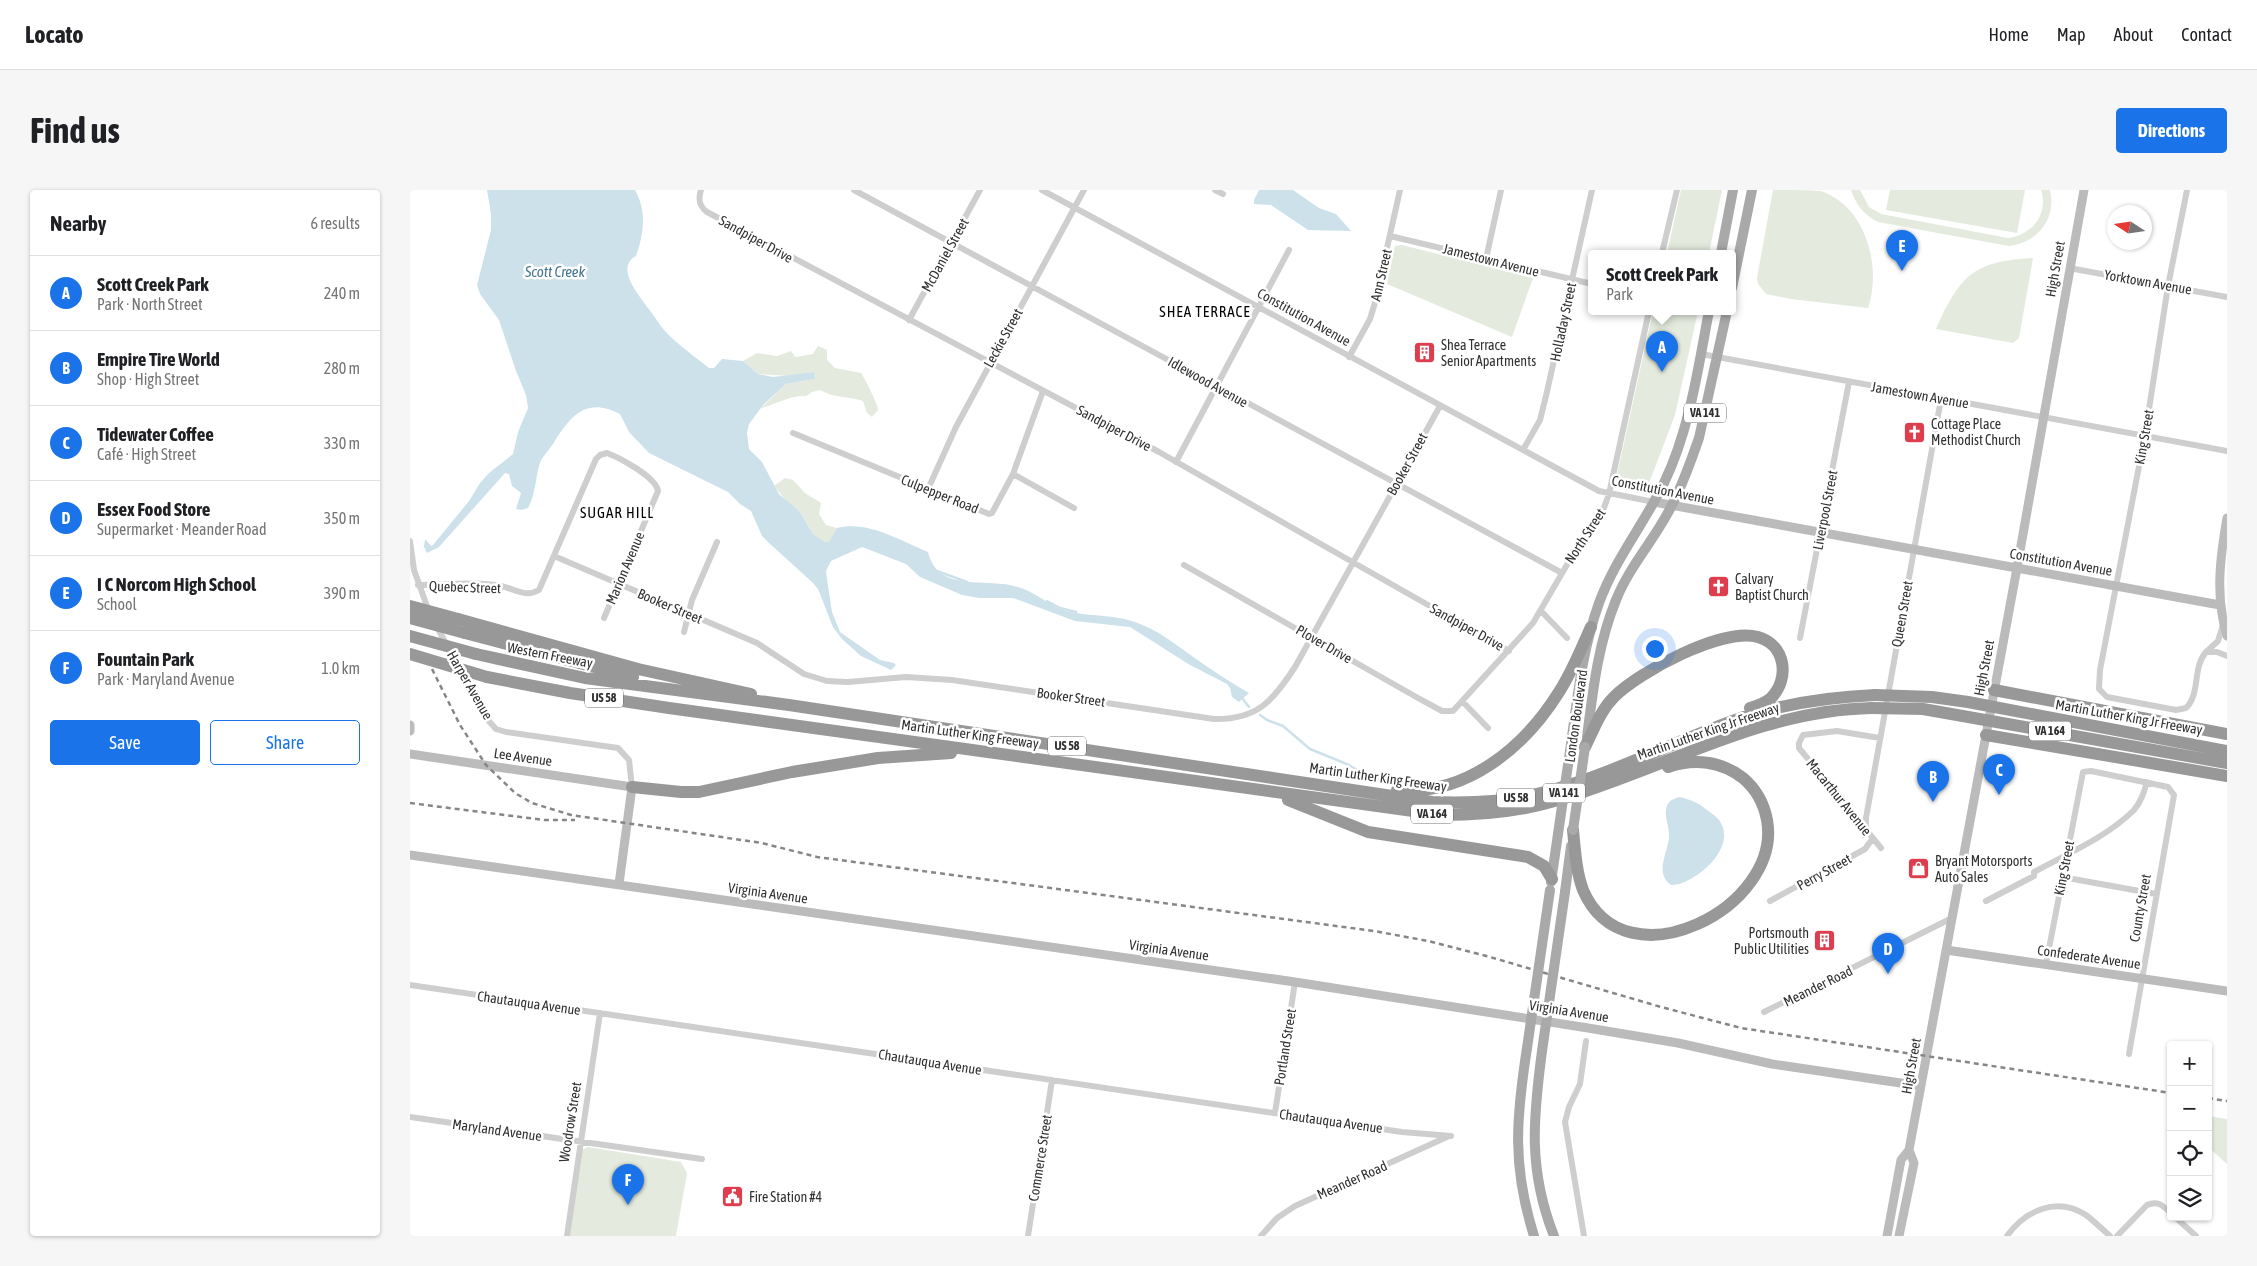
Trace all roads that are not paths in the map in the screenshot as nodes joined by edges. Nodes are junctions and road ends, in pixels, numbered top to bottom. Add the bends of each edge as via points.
1 (701, 190) edge
2 (854, 190) edge
3 (980, 190) edge
4 (1042, 190) edge
5 (1084, 190) edge
6 (1215, 190) edge
7 (1400, 190) edge
8 (1501, 190) edge
9 (1592, 190) edge
10 (1677, 190) edge
11 (1733, 190) edge
12 (1752, 190) edge
13 (2084, 190) edge
14 (2186, 190) edge
15 (1223, 194) dead end
16 (1074, 208) junction
17 (1390, 236) junction
18 (952, 243) junction
19 (1289, 250) dead end
20 (1663, 250) edge
21 (1722, 250) edge
22 (1486, 259) junction
23 (1736, 268) edge
24 (2069, 268) junction
25 (1572, 280) junction
26 (1588, 283) edge
27 (1032, 286) junction
28 (2168, 286) junction
29 (2227, 297) edge
30 (1260, 308) junction
31 (1648, 315) edge
32 (1709, 315) edge
33 (1726, 315) edge
34 (909, 320) junction
35 (1701, 354) junction
36 (1349, 357) junction
37 (1717, 357) junction
38 (989, 363) junction
39 (1849, 382) junction
40 (1217, 387) junction
41 (1043, 391) junction
42 (1941, 399) junction
43 (1440, 406) junction
44 (2042, 417) junction
45 (793, 433) dead end
46 (2145, 435) junction
47 (1523, 450) junction
48 (2227, 451) edge
49 (1176, 462) junction
50 (1013, 474) junction
51 (588, 479) joint
52 (1396, 484) junction
53 (928, 489) junction
54 (1609, 494) junction
55 (1654, 502) junction
56 (1672, 506) junction
57 (1074, 508) dead end
58 (2227, 518) edge
59 (1820, 533) junction
60 (410, 541) edge
61 (717, 542) dead end
62 (1913, 549) junction
63 (554, 556) junction
64 (1353, 562) junction
65 (1184, 565) dead end
66 (2017, 568) junction
67 (1562, 573) junction
68 (619, 584) junction
69 (418, 585) junction
70 (2116, 586) junction
71 (410, 606) edge
72 (2223, 606) edge
73 (1541, 611) junction
74 (688, 613) junction
75 (410, 618) edge
76 (604, 618) dead end
77 (2223, 624) junction
78 (1591, 627) junction
79 (684, 632) dead end
80 (410, 636) edge
81 (2227, 636) edge
82 (1312, 637) junction
83 (1567, 638) dead end
84 (1800, 638) dead end
85 (1509, 651) junction
86 (2206, 652) junction
87 (410, 654) edge
88 (2227, 656) edge
89 (1994, 690) junction
90 (686, 693) junction
91 (1463, 702) junction
92 (789, 705) junction
93 (410, 724) edge
94 (1488, 728) dead end
95 (410, 731) edge
96 (1702, 733) junction
97 (2227, 734) edge
98 (1986, 735) junction
99 (1880, 738) junction
100 (1586, 747) junction
101 (2227, 751) edge
102 (996, 753) junction
103 (410, 754) edge
104 (2227, 763) edge
105 (2227, 776) edge
106 (1615, 780) junction
107 (2147, 782) junction
108 (1320, 785) junction
109 (632, 787) junction
110 (1247, 789) junction
111 (1573, 830) junction
112 (1866, 830) junction
113 (1872, 838) junction
114 (1881, 848) dead end
115 (2067, 854) junction
116 (410, 855) edge
117 (2062, 877) junction
118 (619, 884) junction
119 (1551, 884) junction
120 (2156, 894) junction
121 (1770, 901) dead end
122 (1986, 901) dead end
123 (1952, 918) junction
124 (1946, 950) junction
125 (2046, 964) junction
126 (2142, 978) junction
127 (1295, 982) junction
128 (410, 985) edge
129 (2227, 991) edge
130 (1764, 1012) dead end
131 (600, 1013) junction
132 (1586, 1041) dead end
133 (2129, 1054) dead end
134 (1052, 1080) junction
135 (1921, 1086) junction
136 (1275, 1113) junction
137 (410, 1117) edge
138 (1451, 1136) joint
139 (580, 1142) junction
140 (1909, 1150) junction
141 (702, 1159) dead end
142 (2167, 1209) edge
143 (2179, 1221) edge
144 (2008, 1234) edge
145 (567, 1236) edge
146 (1028, 1236) edge
147 (1262, 1236) edge
148 (1534, 1236) edge
149 (1554, 1236) edge
150 (1584, 1236) edge
151 (1887, 1236) edge
152 (1899, 1236) edge
153 (2110, 1236) edge
154 (2117, 1236) edge
155 (2196, 1236) edge

1 - 34 street, Sandpiper Drive via 700,204 713,215
2 - 18 street, Idlewood Avenue
3 - 18 street, McDaniel Street
4 - 16 street, Constitution Avenue
5 - 16 street, Leckie Street
6 - 15 street
7 - 17 street, Ann Street
8 - 22 street
9 - 25 street, Holladay Street
10 - 20 street
11 - 21 main road
12 - 23 main road
13 - 24 street, High Street
14 - 28 street, King Street
16 - 27 street, Leckie Street
16 - 30 street, Constitution Avenue
17 - 22 street, Jamestown Avenue
17 - 36 street, Ann Street via 1372,313
18 - 27 street, Idlewood Avenue
18 - 34 street, McDaniel Street
19 - 30 street
22 - 25 street, Jamestown Avenue
24 - 28 street, Yorktown Avenue
24 - 44 street, High Street
25 - 26 street, Jamestown Avenue
25 - 47 street, Holladay Street via 1540,420
27 - 38 street, Leckie Street
27 - 40 street, Idlewood Avenue
28 - 29 street, Yorktown Avenue
28 - 46 street, King Street
30 - 36 street, Constitution Avenue
30 - 40 street
31 - 54 street, North Street
32 - 35 main road, London Boulevard / VA 141
33 - 37 main road, London Boulevard / VA 141
34 - 38 street, Sandpiper Drive
35 - 37 street, Jamestown Avenue
35 - 55 main road, London Boulevard / VA 141 via 1682,437
36 - 43 street, Constitution Avenue
37 - 39 street, Jamestown Avenue
37 - 56 main road, London Boulevard / VA 141 via 1699,438
38 - 41 street, Sandpiper Drive
38 - 53 street, Leckie Street
39 - 42 street, Jamestown Avenue
39 - 59 street, Liverpool Street
40 - 49 street
40 - 52 street, Idlewood Avenue
41 - 49 street, Sandpiper Drive
41 - 50 street, Culpepper Road
42 - 44 street, Jamestown Avenue
42 - 62 street, Queen Street
43 - 47 street, Constitution Avenue
43 - 52 street, Booker Street
44 - 46 street, Jamestown Avenue
44 - 66 street, High Street
45 - 53 street, Culpepper Road
46 - 48 street, Jamestown Avenue
46 - 70 street, King Street
47 - 54 street, Constitution Avenue
49 - 64 street, Sandpiper Drive
50 - 53 street, Culpepper Road via 992,513
50 - 57 street
51 - 63 street, Quebec Street
51 - 68 street, Marion Avenue via 596,459 607,453 633,467 658,487
52 - 64 street, Booker Street
52 - 67 street, Idlewood Avenue
54 - 55 street, Constitution Avenue
54 - 67 street, North Street via 1602,513
55 - 56 street, Constitution Avenue
55 - 78 main road, London Boulevard / VA 141 via 1620,557
56 - 59 street, Constitution Avenue
56 - 100 main road, London Boulevard / VA 141 via 1626,578 1607,623 1597,663
58 - 72 street via 2220,567
59 - 62 street, Constitution Avenue
59 - 84 street, Liverpool Street
60 - 69 street, Harper Avenue
61 - 74 street
62 - 66 street, Constitution Avenue
62 - 99 street, Queen Street
63 - 68 street, Booker Street
63 - 69 street, Quebec Street via 538,590 532,594 502,586
64 - 82 street, Booker Street
64 - 85 street, Sandpiper Drive
65 - 82 street, Plover Drive
66 - 70 street, Constitution Avenue
66 - 89 street, High Street
67 - 73 street, North Street
68 - 74 street, Booker Street
68 - 76 street, Marion Avenue
69 - 109 street, Harper Avenue via 446,644 487,719 496,729 618,748 629,760
70 - 72 street, Constitution Avenue
70 - 86 street, King Street via 2098,682 2107,698 2181,709 2191,703 2200,662
71 - 92 highway, bridge via 638,669
72 - 77 street
73 - 83 street
73 - 85 street, North Street
74 - 79 street
74 - 82 street, Booker Street via 757,643 804,674 827,681 906,677 952,680 1214,719 1237,718 1272,699
75 - 90 highway, US 58, bridge
77 - 81 street
77 - 86 street via 2218,641
78 - 108 highway via 1549,708 1522,739 1490,766 1471,776 1423,790
78 - 119 main road, London Boulevard / VA 141, bridge via 1580,680
80 - 90 highway, Western Freeway, bridge via 546,671
82 - 91 street, Plover Drive via 1442,711 1453,711
85 - 91 street, North Street
86 - 88 street
87 - 102 highway, Martin Luther King Freeway / US 58, bridge via 487,677 570,693
89 - 97 highway
89 - 98 street, High Street
90 - 92 highway, Martin Luther King Freeway / US 58
91 - 94 street
92 - 108 highway, Martin Luther King Freeway / US 58
93 - 95 street
96 - 100 highway, US 58 via 1764,703 1776,692 1781,684 1783,665 1778,651 1766,640 1746,635 1734,637 1703,646 1640,675 1603,710
96 - 101 highway, Martin Luther King Jr Freeway / VA 164, bridge via 1788,705 1875,694 1968,702
96 - 108 highway, Martin Luther King Freeway / US 58 via 1571,784 1505,800 1432,802
98 - 105 highway
98 - 123 street, High Street
99 - 112 street, Queen Street
99 - 112 street, Macarthur Avenue via 1837,731 1803,735 1798,743
100 - 111 main road, London Boulevard / US 58, bridge
102 - 109 highway via 878,758 699,792
102 - 110 highway, Martin Luther King Freeway / US 58
103 - 109 street, Lee Avenue
104 - 106 highway, Martin Luther King Jr Freeway / VA 164, bridge via 1923,709 1872,708 1838,709 1755,728
106 - 110 highway, Martin Luther King Freeway / VA 164 via 1551,802 1469,815 1415,813
106 - 111 highway via 1696,762 1720,765 1730,770 1750,784 1766,814 1767,847 1759,869 1738,896 1705,920 1668,935 1633,933 1602,916 1586,896 1579,878
107 - 115 street via 2134,810
107 - 115 street, King Street via 2082,772
107 - 120 street, County Street via 2168,787 2174,795
109 - 118 street
110 - 119 highway, US 58 via 1284,798 1368,832 1528,857 1544,866
111 - 149 main road, London Boulevard / US 58, bridge via 1534,1123 1539,1187
112 - 113 street, Macarthur Avenue
113 - 114 street, Macarthur Avenue
113 - 121 street, Perry Street via 1865,849
115 - 117 street, King Street
115 - 122 street
116 - 118 street, Virginia Avenue
117 - 120 street
117 - 125 street, King Street
118 - 127 street, Virginia Avenue
119 - 148 main road, London Boulevard, bridge via 1518,1116 1517,1152
120 - 126 street, County Street
123 - 124 street, High Street
123 - 130 street, Meander Road
124 - 125 street, Confederate Avenue
124 - 135 street, High Street
125 - 126 street, Confederate Avenue
126 - 129 street, Confederate Avenue
126 - 133 street, County Street
127 - 135 street, Virginia Avenue via 1597,1029 1772,1064
127 - 136 street, Portland Street
128 - 131 street, Chautauqua Avenue
131 - 134 street, Chautauqua Avenue
131 - 139 street, Woodrow Street
132 - 150 street via 1580,1084 1565,1122
134 - 136 street, Chautauqua Avenue
134 - 146 street, Commerce Street
135 - 140 street, High Street
136 - 138 street, Chautauqua Avenue
137 - 139 street, Maryland Avenue
138 - 147 street, Meander Road via 1295,1206 1277,1218
139 - 141 street, Maryland Avenue
139 - 145 street, Woodrow Street
140 - 151 street, High Street via 1901,1160
140 - 152 street, High Street via 1914,1163
142 - 154 street via 2161,1204 2147,1205
143 - 155 street
144 - 153 street via 2029,1213 2057,1206 2085,1215

